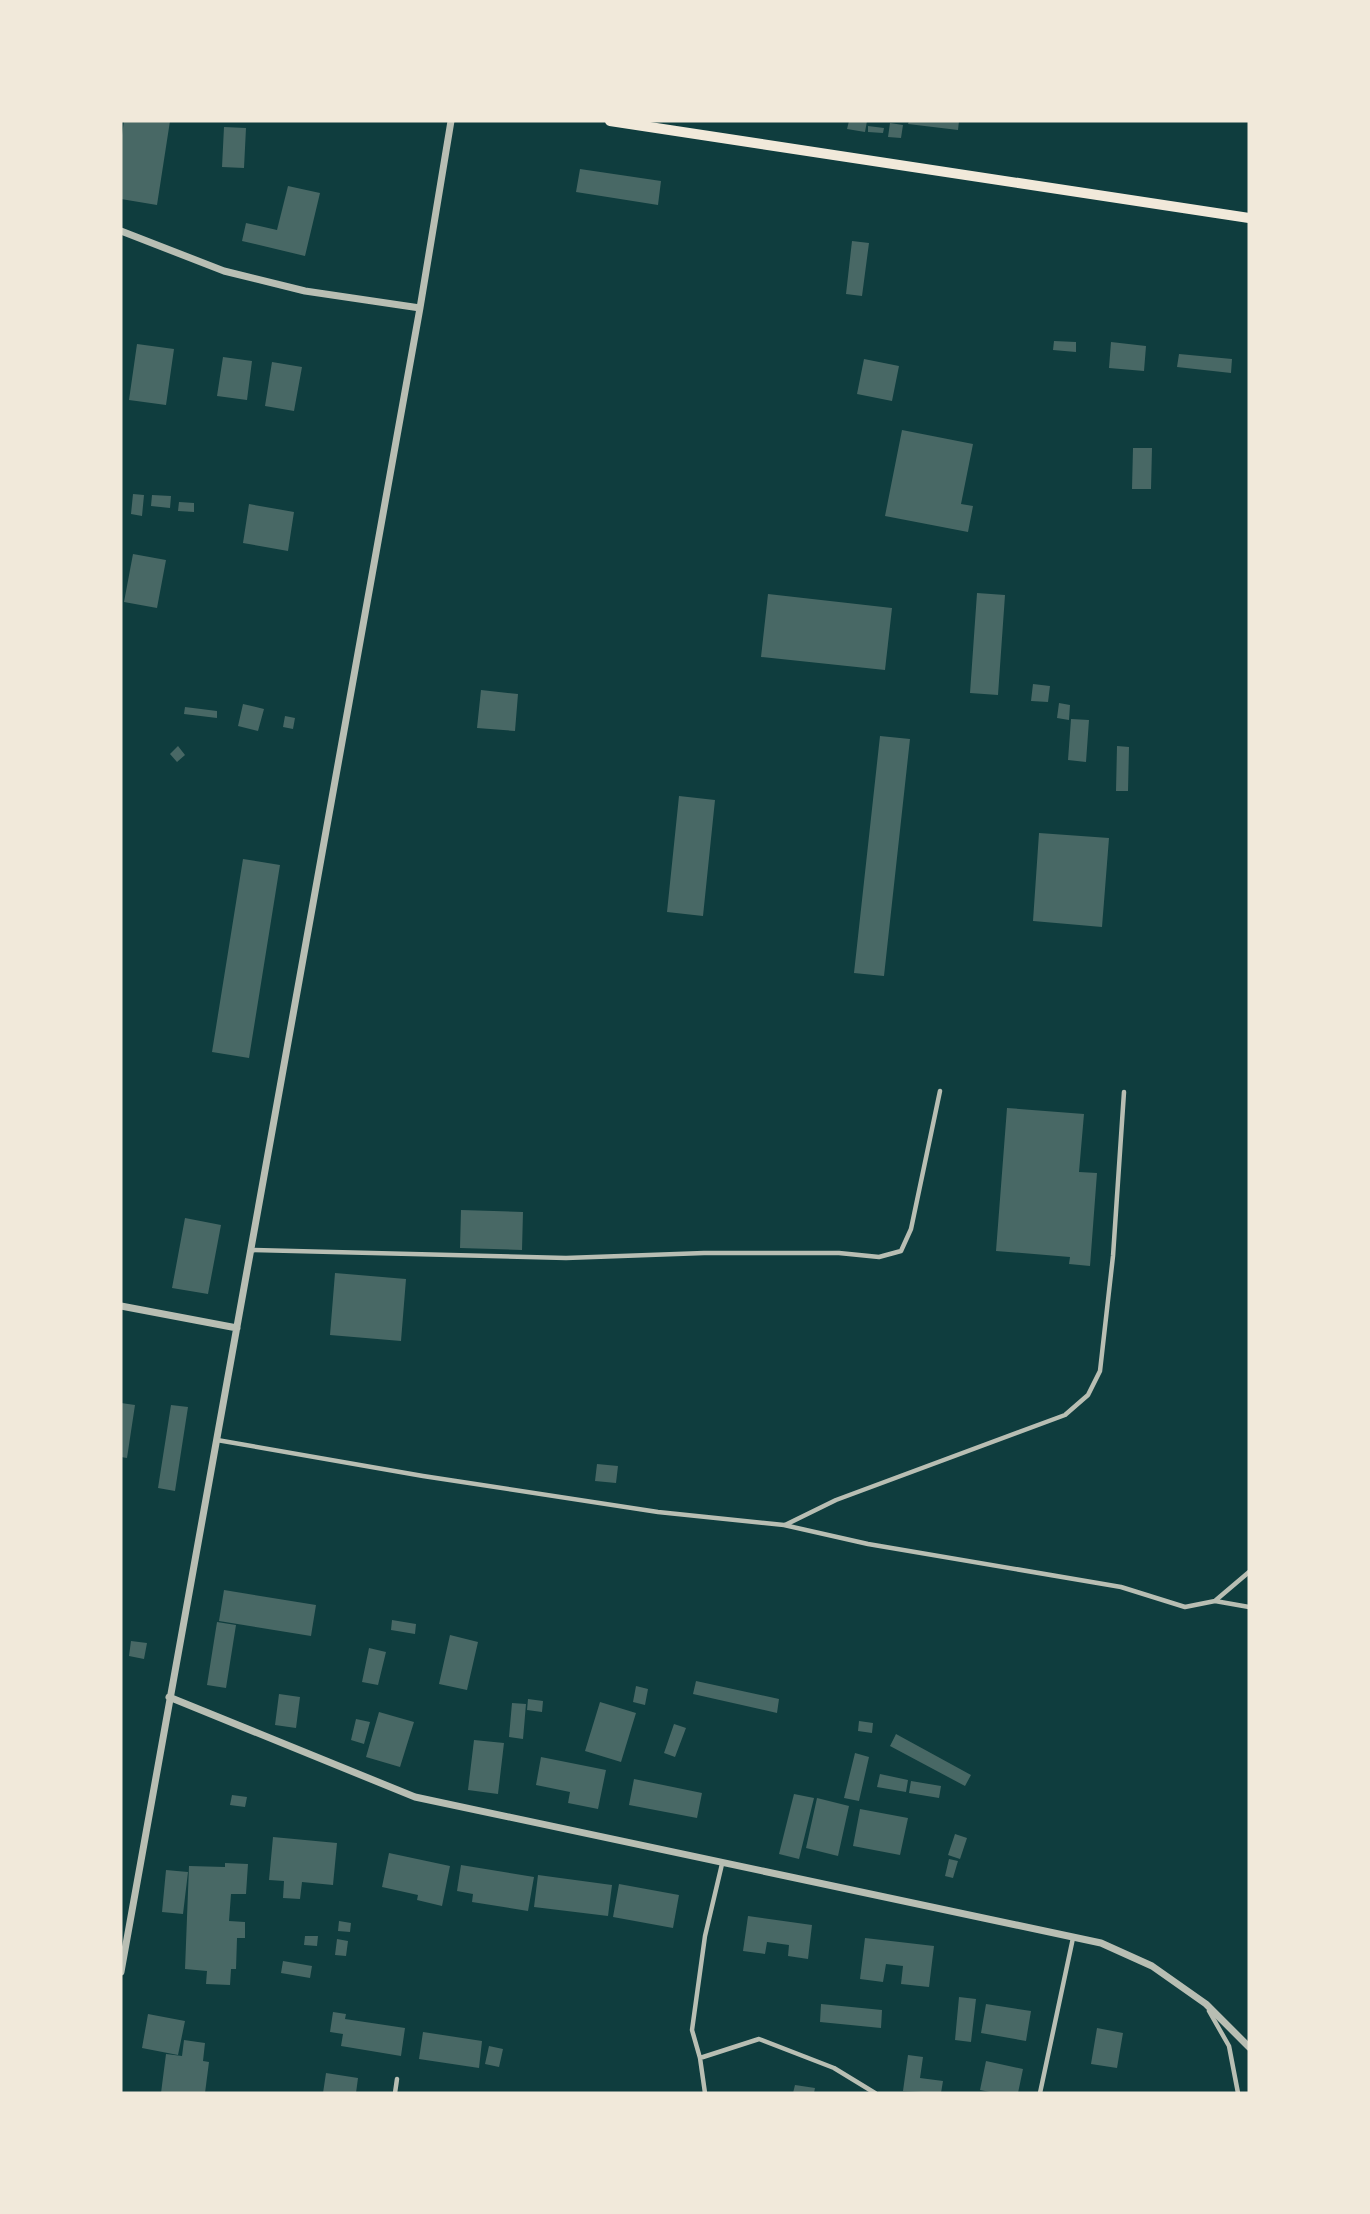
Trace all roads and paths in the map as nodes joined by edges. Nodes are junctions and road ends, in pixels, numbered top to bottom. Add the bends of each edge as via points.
1 (451, 121) edge
2 (610, 121) edge
3 (1249, 218) edge
4 (121, 231) edge
5 (420, 308) junction
6 (940, 1091) dead end
7 (1124, 1092) dead end
8 (251, 1250) junction
9 (121, 1306) edge
10 (237, 1328) junction
11 (216, 1440) junction
12 (784, 1525) junction
13 (1249, 1572) edge
14 (1215, 1601) junction
15 (1249, 1604) edge
16 (169, 1698) junction
17 (722, 1864) junction
18 (1073, 1938) junction
19 (121, 1972) edge
20 (1206, 2004) junction
21 (1249, 2047) edge
22 (700, 2058) junction
23 (397, 2079) dead end
24 (395, 2093) edge
25 (705, 2093) edge
26 (875, 2093) edge
27 (1040, 2093) edge
28 (1238, 2093) edge

1 - 5 street
2 - 3 main road
4 - 5 street via 224,271 305,291
5 - 8 street
6 - 8 lane via 911,1229 901,1251 879,1257 718,1253 566,1258
7 - 12 lane via 1100,1371 1088,1395 1065,1415 836,1500
8 - 10 street
9 - 10 street
10 - 11 street
11 - 12 lane via 667,1513
11 - 16 street
12 - 14 lane via 1121,1587 1185,1607
13 - 14 lane
14 - 15 lane
16 - 17 street via 415,1797
16 - 19 street
17 - 18 street
17 - 22 lane via 705,1936 692,2030
18 - 20 street via 1101,1943 1152,1966
18 - 27 lane
20 - 21 street
20 - 28 lane via 1228,2046
22 - 25 lane
22 - 26 lane via 759,2039 834,2068
23 - 24 lane

